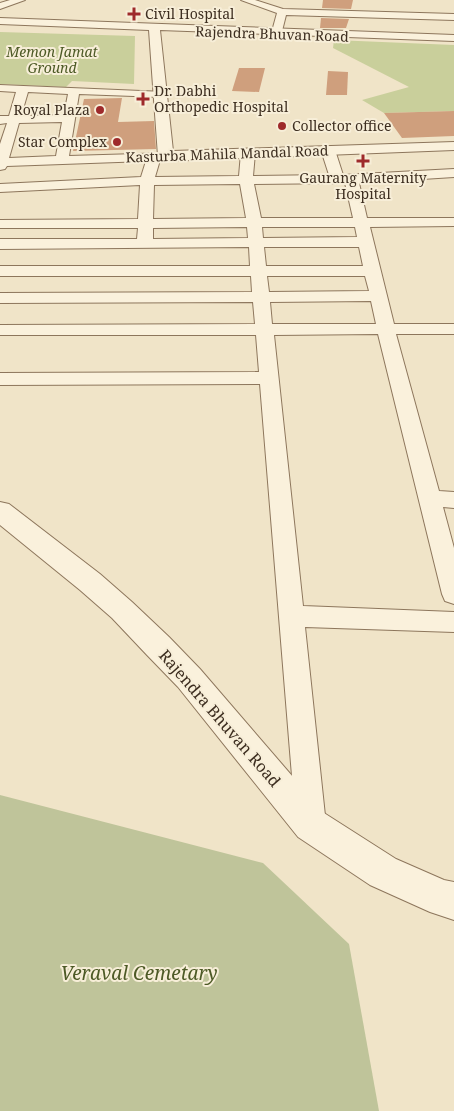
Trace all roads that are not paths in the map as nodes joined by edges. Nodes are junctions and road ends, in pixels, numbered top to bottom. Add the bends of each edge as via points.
1 (20, 0) edge
2 (246, 0) edge
3 (0, 6) edge
4 (282, 12) junction
5 (454, 17) edge
6 (0, 21) edge
7 (0, 25) edge
8 (154, 29) junction
9 (277, 33) junction
10 (454, 39) edge
11 (0, 88) edge
12 (23, 89) junction
13 (74, 91) junction
14 (161, 94) junction
15 (70, 118) junction
16 (0, 120) edge
17 (14, 120) junction
18 (454, 146) edge
19 (328, 150) junction
20 (248, 153) junction
21 (160, 156) junction
22 (62, 160) junction
23 (0, 163) edge
24 (454, 173) edge
25 (246, 179) junction
26 (344, 179) junction
27 (147, 181) junction
28 (0, 188) edge
29 (362, 222) junction
30 (454, 222) edge
31 (147, 223) junction
32 (0, 224) edge
33 (255, 232) junction
34 (366, 242) junction
35 (145, 243) junction
36 (0, 244) edge
37 (0, 270) edge
38 (142, 271) junction
39 (259, 271) junction
40 (373, 271) junction
41 (261, 296) junction
42 (379, 296) junction
43 (139, 297) junction
44 (0, 298) edge
45 (264, 329) junction
46 (386, 329) junction
47 (454, 329) edge
48 (0, 330) edge
49 (135, 334) junction
50 (0, 378) edge
51 (269, 378) junction
52 (430, 500) junction
53 (454, 500) edge
54 (0, 511) edge
55 (454, 594) edge
56 (291, 616) junction
57 (454, 622) edge
58 (311, 824) junction
59 (454, 901) edge

1 - 3 street
2 - 4 street
4 - 5 street
4 - 9 street
6 - 8 street
7 - 8 street, Rajendra Bhuvan Road
8 - 9 street, Rajendra Bhuvan Road
8 - 14 street
9 - 10 street, Rajendra Bhuvan Road
11 - 12 street
12 - 13 street
12 - 17 street
13 - 14 street
13 - 15 street
14 - 21 street
15 - 17 street
15 - 22 street
16 - 17 street
17 - 23 street
18 - 19 street, Kasturba Mahila Mandal Road
19 - 20 street, Kasturba Mahila Mandal Road
19 - 26 street
20 - 21 street, Kasturba Mahila Mandal Road
20 - 25 street
21 - 22 street, Kasturba Mahila Mandal Road
21 - 27 street
22 - 23 street, Kasturba Mahila Mandal Road
24 - 26 street
25 - 26 street
25 - 27 street
25 - 33 street
26 - 29 street
27 - 28 street
27 - 31 street
29 - 30 street
29 - 33 street
29 - 34 street
31 - 32 street
31 - 33 street
31 - 35 street
33 - 34 street
33 - 35 street
33 - 39 street
34 - 40 street
35 - 36 street
35 - 38 street
37 - 38 street
38 - 39 street
38 - 43 street
39 - 40 street
39 - 41 street
40 - 42 street
41 - 42 street
41 - 43 street
41 - 45 street
42 - 46 street
43 - 44 street
43 - 49 street
45 - 46 street
45 - 49 street
45 - 51 street
46 - 47 street
46 - 52 street
48 - 49 street
50 - 51 street
51 - 56 street
52 - 53 street
52 - 55 street
54 - 58 street, Rajendra Bhuvan Road via 90,582 158,646 189,678
56 - 57 street
56 - 58 street
58 - 59 street, Rajendra Bhuvan Road via 383,872

